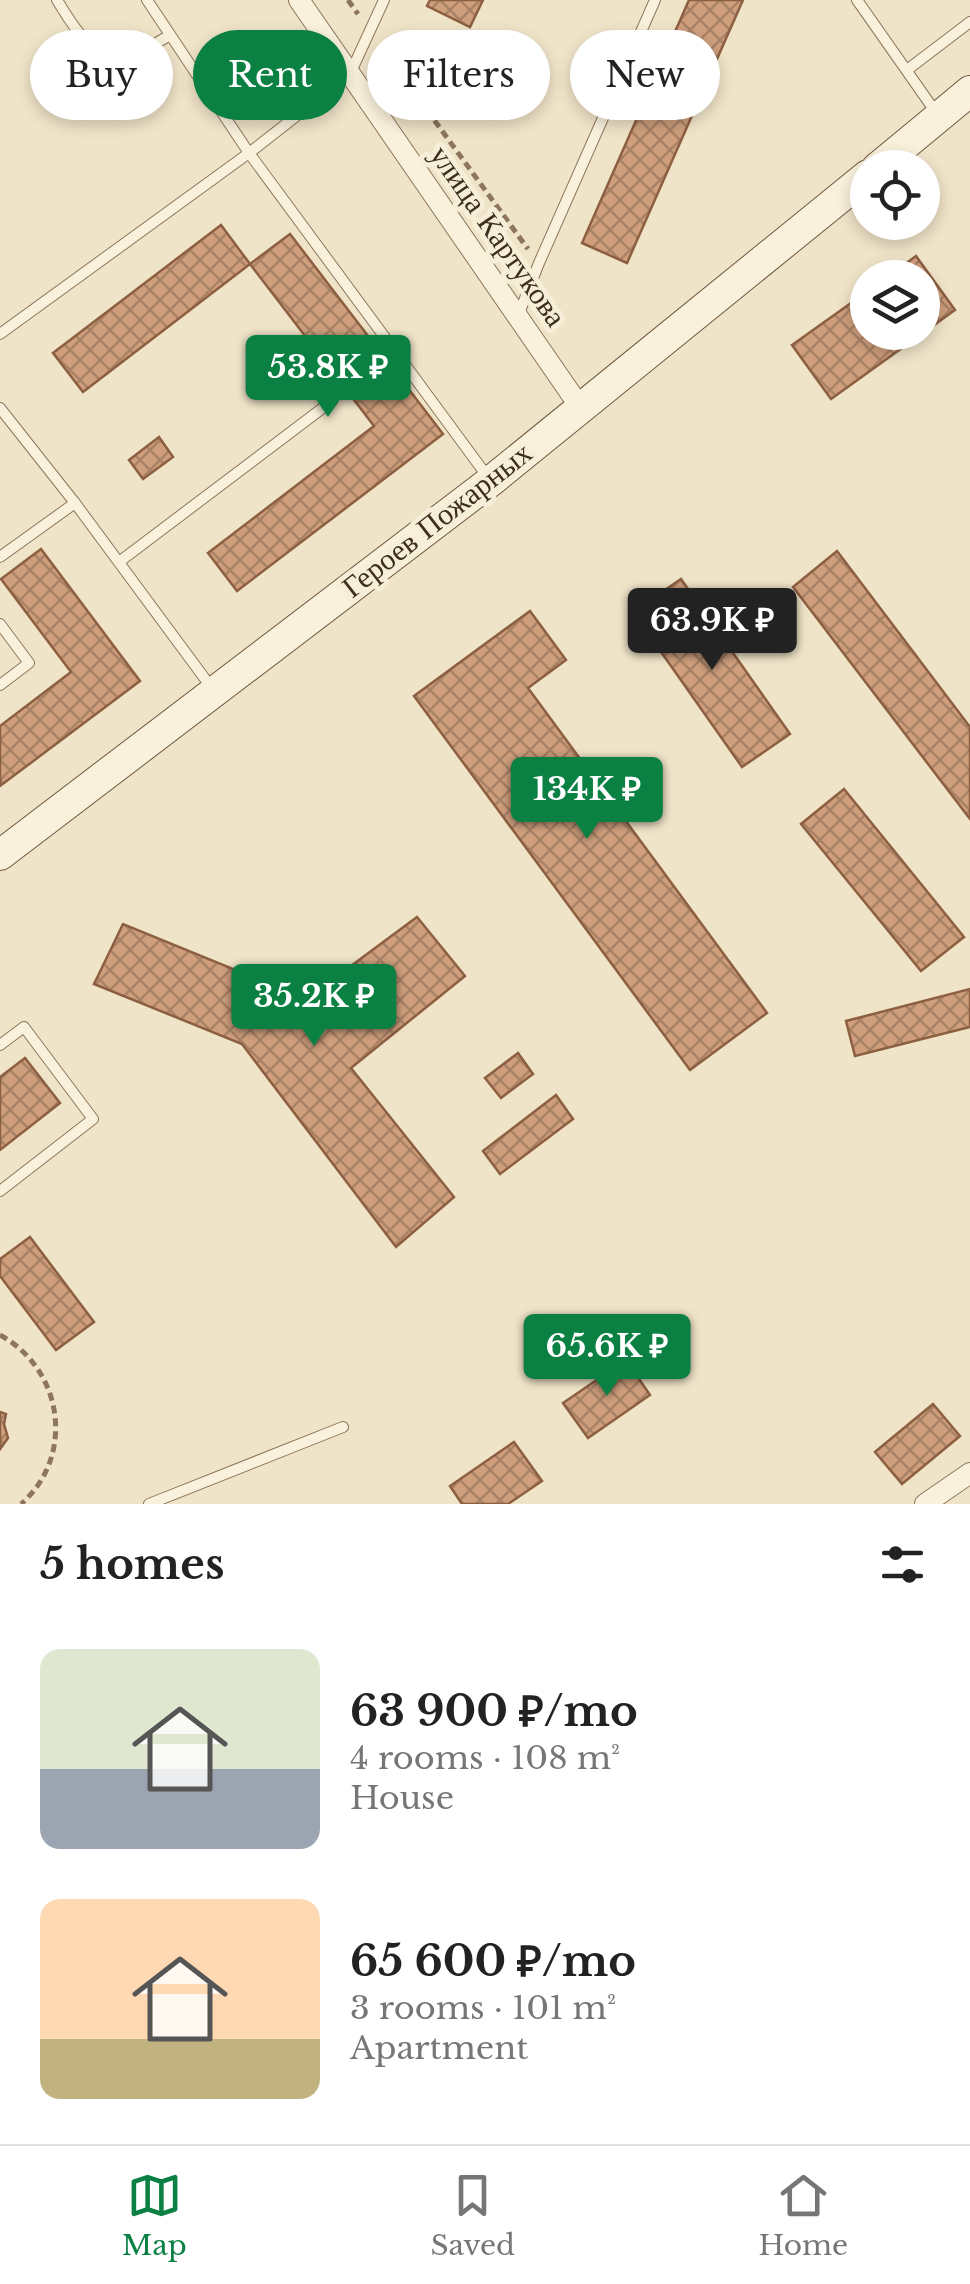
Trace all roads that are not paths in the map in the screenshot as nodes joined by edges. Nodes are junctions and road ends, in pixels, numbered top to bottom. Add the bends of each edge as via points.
1 (57, 0) edge
2 (147, 0) edge
3 (300, 0) edge
4 (384, 0) edge
5 (655, 0) edge
6 (858, 0) edge
7 (970, 22) edge
8 (75, 30) edge
9 (167, 30) edge
10 (173, 39) edge
11 (907, 70) junction
12 (350, 74) junction
13 (970, 92) edge
14 (939, 118) junction
15 (899, 150) edge
16 (249, 153) junction
17 (850, 190) edge
18 (518, 318) junction
19 (0, 334) edge
20 (332, 400) dead end
21 (580, 407) junction
22 (0, 408) edge
23 (491, 481) junction
24 (75, 502) junction
25 (0, 557) edge
26 (118, 562) junction
27 (0, 624) edge
28 (0, 685) edge
29 (214, 692) junction
30 (0, 856) edge
31 (0, 1044) edge
32 (0, 1191) edge
33 (343, 1427) dead end
34 (970, 1473) edge
35 (149, 1504) edge
36 (925, 1504) edge

1 - 8 lane
2 - 9 lane
3 - 12 street, улица Картукова
4 - 12 lane
5 - 18 lane
6 - 11 lane
7 - 11 lane
10 - 16 lane
11 - 14 lane
12 - 16 lane
12 - 18 street, улица Картукова
13 - 14 main road
14 - 15 main road
16 - 19 lane
16 - 23 lane
17 - 21 main road, Героев Пожарных
18 - 21 street, улица Картукова
20 - 26 lane
21 - 23 main road, Героев Пожарных
22 - 24 lane
23 - 29 main road, Героев Пожарных
24 - 25 lane
24 - 26 lane
26 - 29 lane
27 - 28 lane via 29,664
29 - 30 main road, Героев Пожарных
31 - 32 lane via 24,1027 94,1119
33 - 35 lane
34 - 36 street

